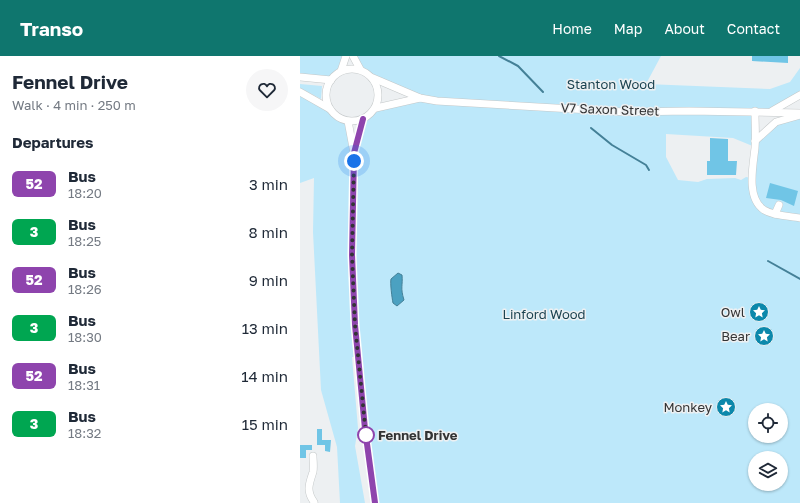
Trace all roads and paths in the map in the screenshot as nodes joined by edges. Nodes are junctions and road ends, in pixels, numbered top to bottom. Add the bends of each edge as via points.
1 (346, 56) edge
2 (353, 56) edge
3 (360, 69) junction
4 (341, 71) junction
5 (300, 77) edge
6 (373, 78) junction
7 (331, 80) junction
8 (300, 92) edge
9 (800, 95) edge
10 (420, 98) junction
11 (376, 108) junction
12 (330, 109) junction
13 (755, 111) junction
14 (770, 112) junction
15 (800, 114) edge
16 (363, 119) junction
17 (348, 121) junction
18 (755, 141) junction
19 (354, 153) junction
20 (779, 205) dead end
21 (775, 214) junction
22 (800, 218) edge
23 (313, 456) dead end
24 (300, 486) edge
25 (308, 486) junction
26 (375, 501) edge
27 (314, 502) dead end

1 - 4 street
2 - 3 street
3 - 4 street via 350,68
3 - 6 street
4 - 7 street
5 - 7 street
6 - 10 street, V7 Saxon Street
6 - 11 street via 379,93
7 - 12 street via 326,94
8 - 12 street
9 - 14 street
10 - 11 street, V7 Saxon Street
10 - 13 street, V7 Saxon Street via 449,102 625,112
11 - 16 street
12 - 17 street via 335,115
13 - 14 street, V7 Saxon Street
13 - 18 street
14 - 15 street, V7 Saxon Street
15 - 18 street via 776,122
16 - 17 street
16 - 19 street
17 - 19 street
18 - 21 street via 752,166 755,196 763,209
19 - 26 street via 352,255 355,325
20 - 21 street
21 - 22 street
23 - 25 street via 313,471
24 - 25 street
25 - 27 street

